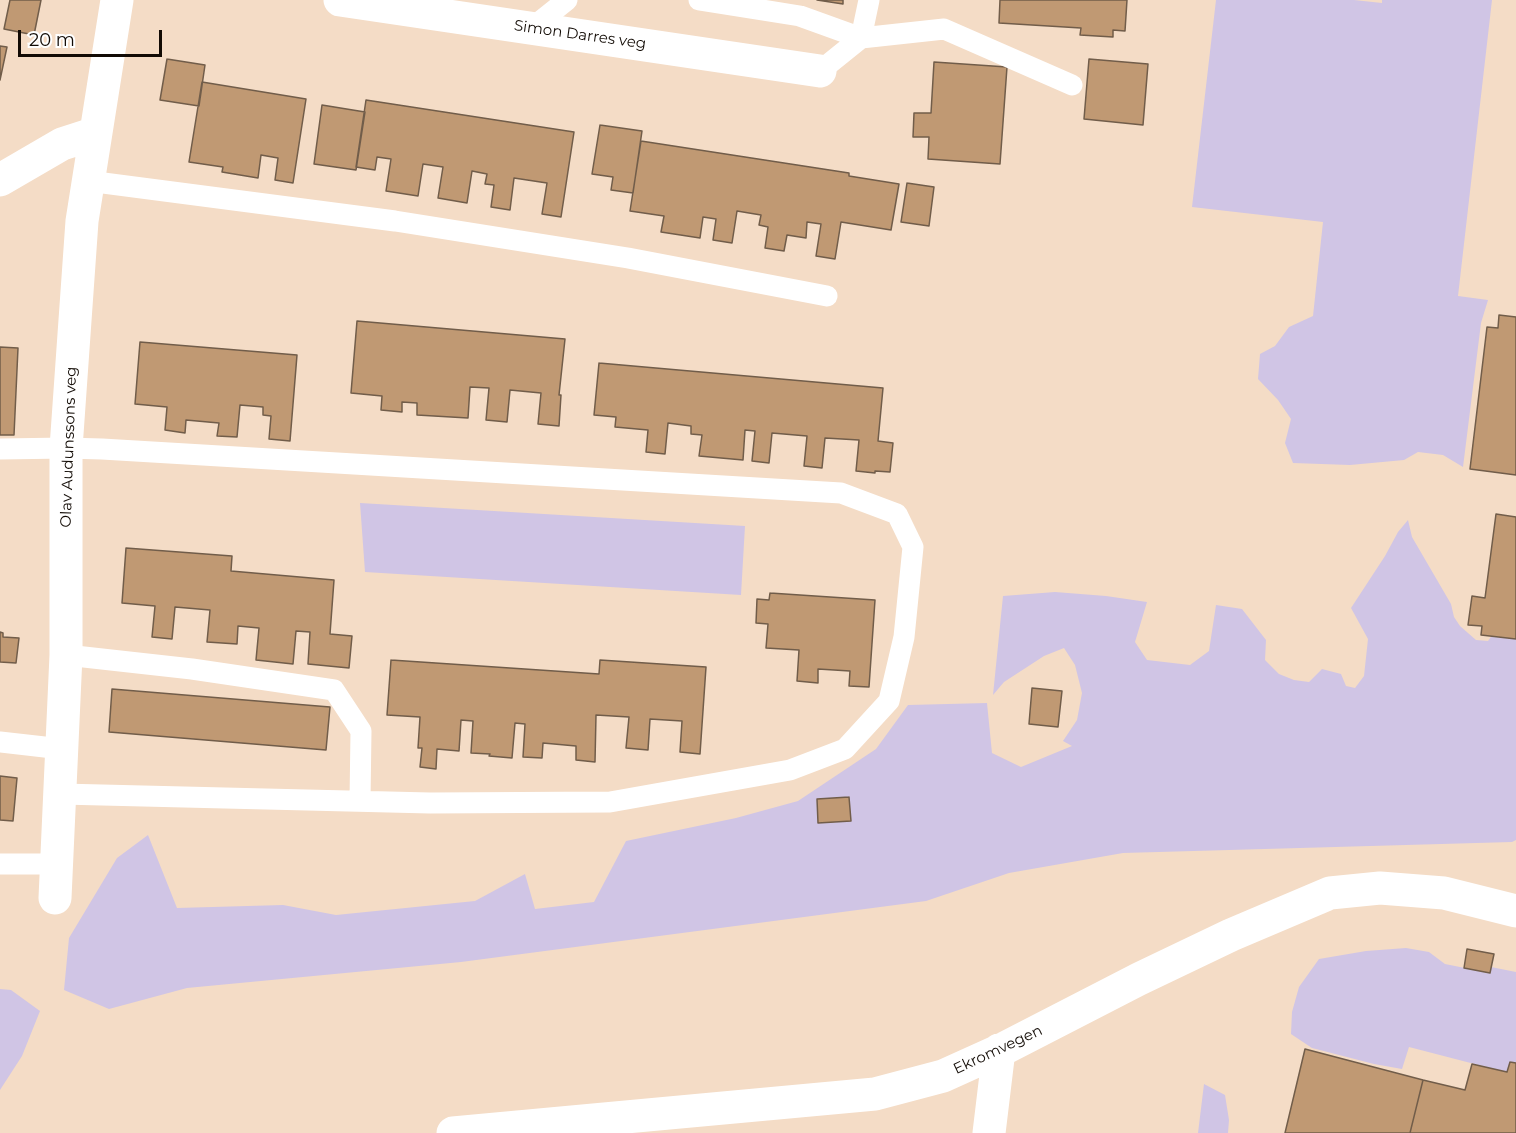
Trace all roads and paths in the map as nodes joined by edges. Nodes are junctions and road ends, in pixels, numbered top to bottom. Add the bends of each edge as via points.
1 (117, 0) edge
2 (340, 0) edge
3 (567, 0) edge
4 (699, 0) edge
5 (869, 0) edge
6 (532, 28) junction
7 (861, 38) junction
8 (820, 71) joint
9 (1072, 85) dead end
10 (96, 133) junction
11 (0, 180) edge
12 (88, 181) junction
13 (827, 296) dead end
14 (66, 448) junction
15 (0, 449) edge
16 (66, 655) junction
17 (0, 742) edge
18 (63, 749) junction
19 (60, 794) junction
20 (360, 801) junction
21 (0, 864) edge
22 (57, 864) junction
23 (55, 898) dead end
24 (1516, 911) edge
25 (999, 1050) junction
26 (453, 1133) edge
27 (989, 1133) edge

1 - 10 street, Olav Audunssons veg
2 - 6 street, Simon Darres veg
3 - 6 lane
4 - 7 lane via 800,16
5 - 7 lane
6 - 8 street, Simon Darres veg
7 - 8 lane
7 - 9 lane via 944,29
10 - 11 street via 62,144
10 - 12 street, Olav Audunssons veg
12 - 13 lane via 407,223 628,258
12 - 14 street, Olav Audunssons veg
14 - 15 lane
14 - 16 street, Olav Audunssons veg
14 - 20 lane via 841,493 897,514 913,547 904,637 889,701 845,749 790,770 610,802
16 - 18 street, Olav Audunssons veg
16 - 20 lane via 334,690 361,731
17 - 18 lane
18 - 19 street, Olav Audunssons veg
19 - 20 lane
19 - 22 street, Olav Audunssons veg
21 - 22 lane
22 - 23 street, Olav Audunssons veg
24 - 25 street, Ekromvegen via 1444,892 1380,888 1330,893 1231,935
25 - 26 street, Ekromvegen via 943,1076 874,1094
25 - 27 street

